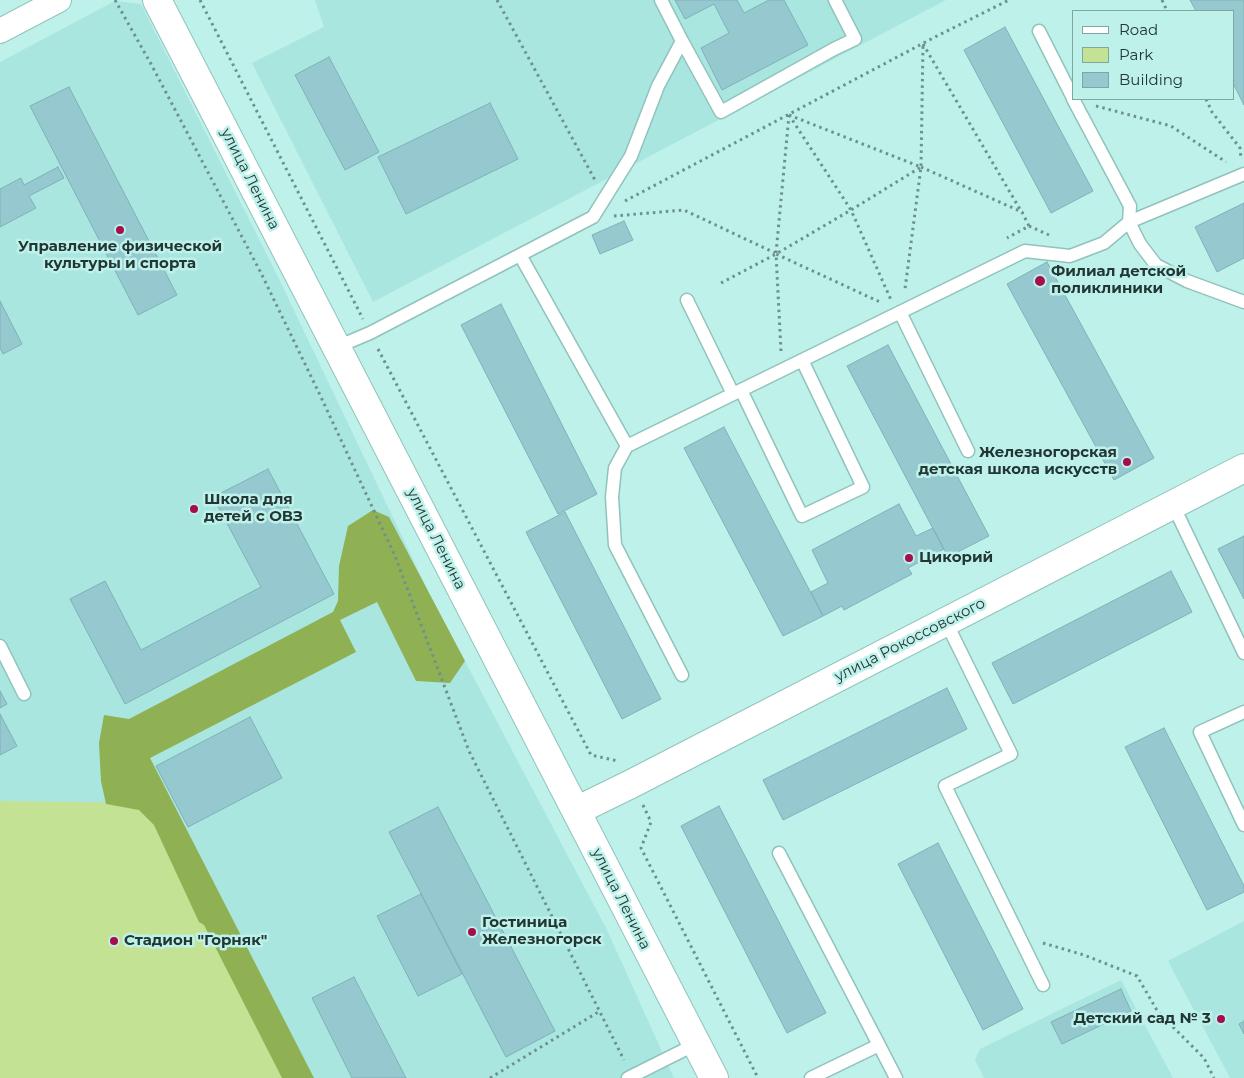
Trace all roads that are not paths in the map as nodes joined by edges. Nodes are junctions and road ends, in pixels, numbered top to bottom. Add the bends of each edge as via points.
1 (59, 0) edge
2 (157, 0) edge
3 (661, 0) edge
4 (835, 0) edge
5 (0, 31) edge
6 (1039, 31) dead end
7 (682, 41) junction
8 (1072, 97) edge
9 (1074, 100) edge
10 (1244, 174) edge
11 (1129, 222) junction
12 (520, 255) junction
13 (687, 300) dead end
14 (1244, 302) edge
15 (896, 307) junction
16 (336, 347) junction
17 (802, 360) junction
18 (736, 392) junction
19 (627, 446) junction
20 (968, 451) dead end
21 (1244, 468) edge
22 (1173, 505) junction
23 (946, 622) junction
24 (0, 646) edge
25 (1244, 653) edge
26 (682, 675) dead end
27 (24, 694) dead end
28 (1244, 712) edge
29 (576, 811) junction
30 (1244, 825) edge
31 (780, 854) dead end
32 (1043, 985) dead end
33 (696, 1044) junction
34 (879, 1045) junction
35 (631, 1077) edge
36 (714, 1078) edge
37 (811, 1078) edge
38 (896, 1078) edge

1 - 5 street
2 - 16 main road, улица Ленина
3 - 7 lane
4 - 7 lane via 855,39 721,112
6 - 8 lane
7 - 12 lane via 658,86 632,156 592,218
9 - 11 lane via 1130,206
10 - 11 lane
11 - 14 lane via 1156,265 1187,281
11 - 15 lane via 1104,243 1070,256 1025,251
12 - 16 lane via 370,333
12 - 19 lane
13 - 18 lane
15 - 17 lane
15 - 20 lane
16 - 29 main road, улица Ленина
17 - 18 lane
17 - 18 lane via 863,487 828,504 802,516
18 - 19 lane
19 - 26 lane via 615,468 612,497 615,545
21 - 22 main road, улица Рокоссовского
22 - 23 main road, улица Рокоссовского
22 - 25 lane
23 - 29 main road, улица Рокоссовского
23 - 32 lane via 1011,754 945,786
24 - 27 lane
28 - 30 lane via 1200,732
29 - 33 main road, улица Ленина
31 - 34 lane
33 - 35 lane
33 - 36 main road, улица Ленина
34 - 37 lane
34 - 38 lane

